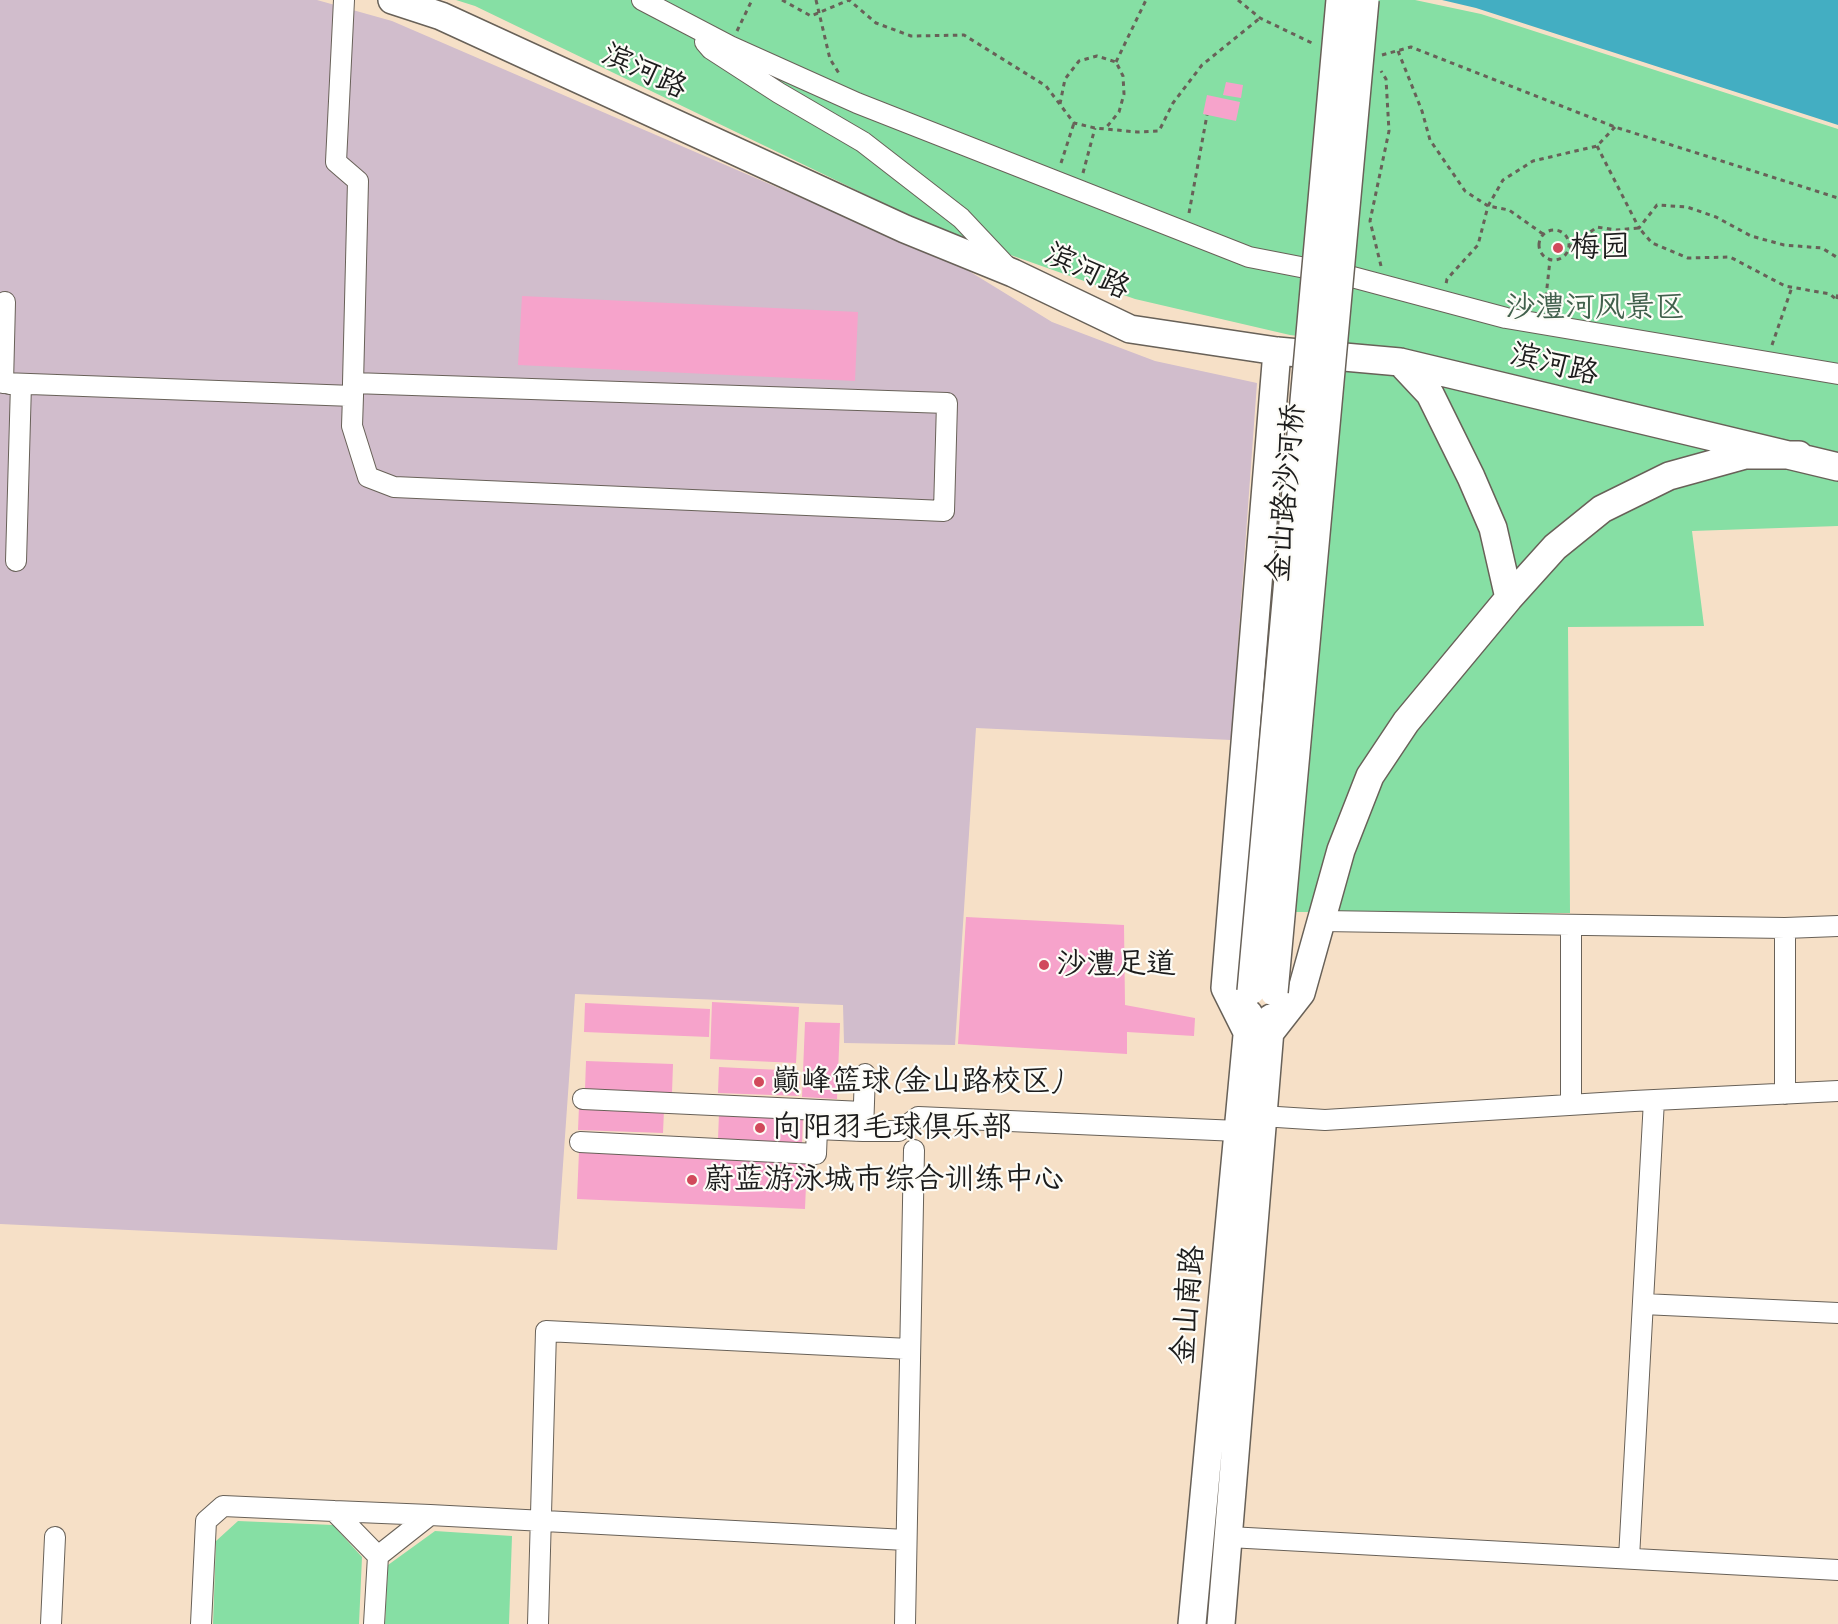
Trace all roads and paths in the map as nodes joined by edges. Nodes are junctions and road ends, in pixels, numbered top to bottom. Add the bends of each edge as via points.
1 (344, 0) edge
2 (392, 0) edge
3 (642, 0) edge
4 (752, 0) edge
5 (782, 0) edge
6 (816, 0) edge
7 (849, 0) edge
8 (1146, 0) edge
9 (1238, 0) edge
10 (1340, 0) edge
11 (1365, 0) edge
12 (819, 12) junction
13 (1260, 18) junction
14 (694, 26) junction
15 (1319, 45) dead end
16 (730, 46) junction
17 (1397, 51) junction
18 (1378, 54) dead end
19 (1116, 62) junction
20 (1376, 62) dead end
21 (857, 103) junction
22 (1060, 104) junction
23 (1208, 115) dead end
24 (1074, 123) junction
25 (1615, 127) junction
26 (1095, 128) junction
27 (1105, 129) junction
28 (1597, 146) junction
29 (1055, 179) junction
30 (1079, 189) junction
31 (1838, 198) edge
32 (1488, 206) junction
33 (1639, 228) junction
34 (1185, 231) junction
35 (1543, 234) junction
36 (1569, 248) junction
37 (1838, 258) edge
38 (1550, 260) junction
39 (1328, 272) junction
40 (1013, 273) junction
41 (1380, 284) junction
42 (1792, 287) junction
43 (1838, 293) edge
44 (1837, 300) edge
45 (1442, 301) junction
46 (5, 302) dead end
47 (1543, 324) junction
48 (1276, 351) junction
49 (1400, 362) junction
50 (1766, 362) junction
51 (1838, 374) edge
52 (21, 384) junction
53 (353, 390) junction
54 (1799, 455) junction
55 (1834, 463) edge
56 (16, 561) dead end
57 (1509, 598) junction
58 (1322, 921) junction
59 (1571, 925) junction
60 (1838, 926) edge
61 (1785, 927) junction
62 (1262, 992) joint
63 (1258, 1033) junction
64 (865, 1074) dead end
65 (1838, 1091) edge
66 (1785, 1094) junction
67 (583, 1099) dead end
68 (1654, 1100) junction
69 (1570, 1105) junction
70 (1261, 1116) junction
71 (863, 1121) junction
72 (1238, 1131) junction
73 (580, 1142) dead end
74 (914, 1150) dead end
75 (1643, 1304) junction
76 (1838, 1313) edge
77 (909, 1349) junction
78 (334, 1511) junction
79 (430, 1515) junction
80 (539, 1522) junction
81 (55, 1537) dead end
82 (1229, 1537) junction
83 (906, 1540) junction
84 (378, 1556) junction
85 (1629, 1558) junction
86 (1838, 1570) edge
87 (51, 1624) edge
88 (201, 1624) edge
89 (374, 1624) edge
90 (538, 1624) edge
91 (905, 1624) edge
92 (1192, 1624) edge
93 (1221, 1624) edge

1 - 53 street via 336,162 358,181
2 - 40 street, 滨河路 via 441,16 906,229
3 - 14 street
4 - 16 path
5 - 12 path via 811,16
6 - 12 path
7 - 12 path
7 - 22 path via 876,23 911,36 964,35 1046,86
8 - 19 path
9 - 13 path
10 - 39 street, 金山路沙河桥, bridge
11 - 39 street, 金山路沙河桥, bridge
12 - 21 path via 830,59
13 - 15 path
13 - 27 path via 1202,65 1173,103 1159,131
14 - 16 street
14 - 40 street via 711,49 863,142 961,218
16 - 21 street
17 - 18 path
17 - 25 path via 1412,47
17 - 32 path via 1430,140 1466,191
19 - 22 path via 1097,56 1079,61 1065,79
19 - 27 path via 1123,76 1124,94 1119,112
20 - 41 path via 1386,79 1389,131 1370,221 1382,274
21 - 29 street
22 - 24 path
23 - 34 path
24 - 26 path
24 - 29 path
25 - 28 path
25 - 31 path
26 - 27 path
26 - 30 path
28 - 32 path via 1533,161 1503,180
28 - 33 path
29 - 30 street
30 - 34 street
32 - 35 path via 1509,210
32 - 45 path via 1478,245 1447,279
33 - 36 path via 1597,227
33 - 37 path via 1657,205 1687,207 1751,236 1784,245 1822,248
33 - 42 path via 1652,243 1688,258 1730,257
34 - 39 street via 1249,257
35 - 36 path via 1561,232 1568,239
35 - 38 path via 1539,249
36 - 38 path via 1564,257
38 - 47 path
39 - 41 street
39 - 62 street, 金山路沙河桥, bridge
40 - 48 street, 滨河路 via 1130,329
41 - 45 street
42 - 44 path via 1830,294
42 - 50 path
43 - 44 path
45 - 47 street
46 - 52 street via 3,383
47 - 50 street
48 - 49 street, 滨河路
48 - 63 street via 1226,988
49 - 54 street, 滨河路
49 - 57 street via 1430,394 1471,477 1493,528
50 - 51 street
52 - 53 street
52 - 56 street
53 - 53 street via 352,426 368,477 394,487 944,511 947,403
54 - 55 street
54 - 57 street via 1745,455 1670,476 1611,504 1555,547
57 - 58 street via 1406,722 1370,776 1341,850
58 - 59 street
58 - 63 street via 1301,993
59 - 61 street
59 - 69 street
60 - 61 street
61 - 66 street
62 - 63 street, 金山南路
63 - 70 street, 金山南路
63 - 72 street, 金山南路
64 - 71 street
65 - 66 street
66 - 68 street
67 - 71 street
68 - 69 street
68 - 75 street
69 - 70 street via 1325,1120
70 - 82 street, 金山南路
71 - 72 street via 899,1131 918,1117
71 - 73 street via 817,1129 816,1154
72 - 92 street, 金山南路
74 - 77 street
75 - 76 street
75 - 85 street
77 - 80 street via 546,1331
77 - 83 street
78 - 79 street
78 - 84 street
78 - 88 street via 223,1506 206,1521
79 - 80 street
79 - 84 street
80 - 83 street
80 - 90 street
81 - 87 street
82 - 85 street
82 - 93 street, 金山南路
83 - 91 street
84 - 89 street
85 - 86 street

